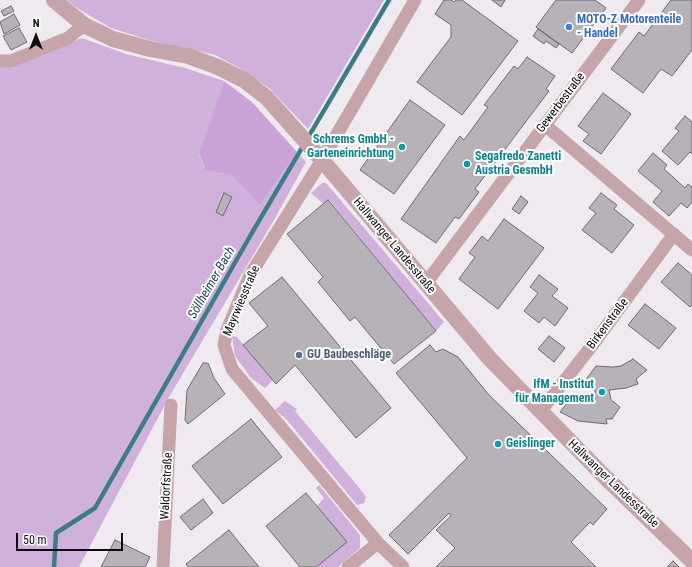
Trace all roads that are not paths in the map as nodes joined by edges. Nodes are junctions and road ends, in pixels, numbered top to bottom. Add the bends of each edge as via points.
1 (54, 0) edge
2 (415, 0) edge
3 (639, 0) edge
4 (84, 25) junction
5 (0, 61) edge
6 (545, 125) junction
7 (320, 158) junction
8 (674, 234) junction
9 (692, 250) edge
10 (426, 283) junction
11 (171, 405) dead end
12 (540, 412) junction
13 (378, 543) junction
14 (692, 561) edge
15 (163, 567) edge
16 (348, 567) edge
17 (403, 567) edge

1 - 4 street, Hallwanger Landesstraße
2 - 7 street, Mayrwiesstraße
3 - 6 street, Gewerbestraße
4 - 5 street via 68,38 11,61
4 - 7 street, Hallwanger Landesstraße via 113,38 150,49 188,56 244,80 267,98
6 - 8 street
6 - 10 street, Gewerbestraße
7 - 10 street, Hallwanger Landesstraße
7 - 13 street, Mayrwiesstraße via 250,275 227,330 224,345 232,369
8 - 9 street
8 - 12 street, Birkenstraße
10 - 12 street, Hallwanger Landesstraße via 490,359
11 - 15 street, Waldorfstraße
12 - 14 street, Hallwanger Landesstraße
13 - 16 street
13 - 17 street, Mayrwiesstraße

